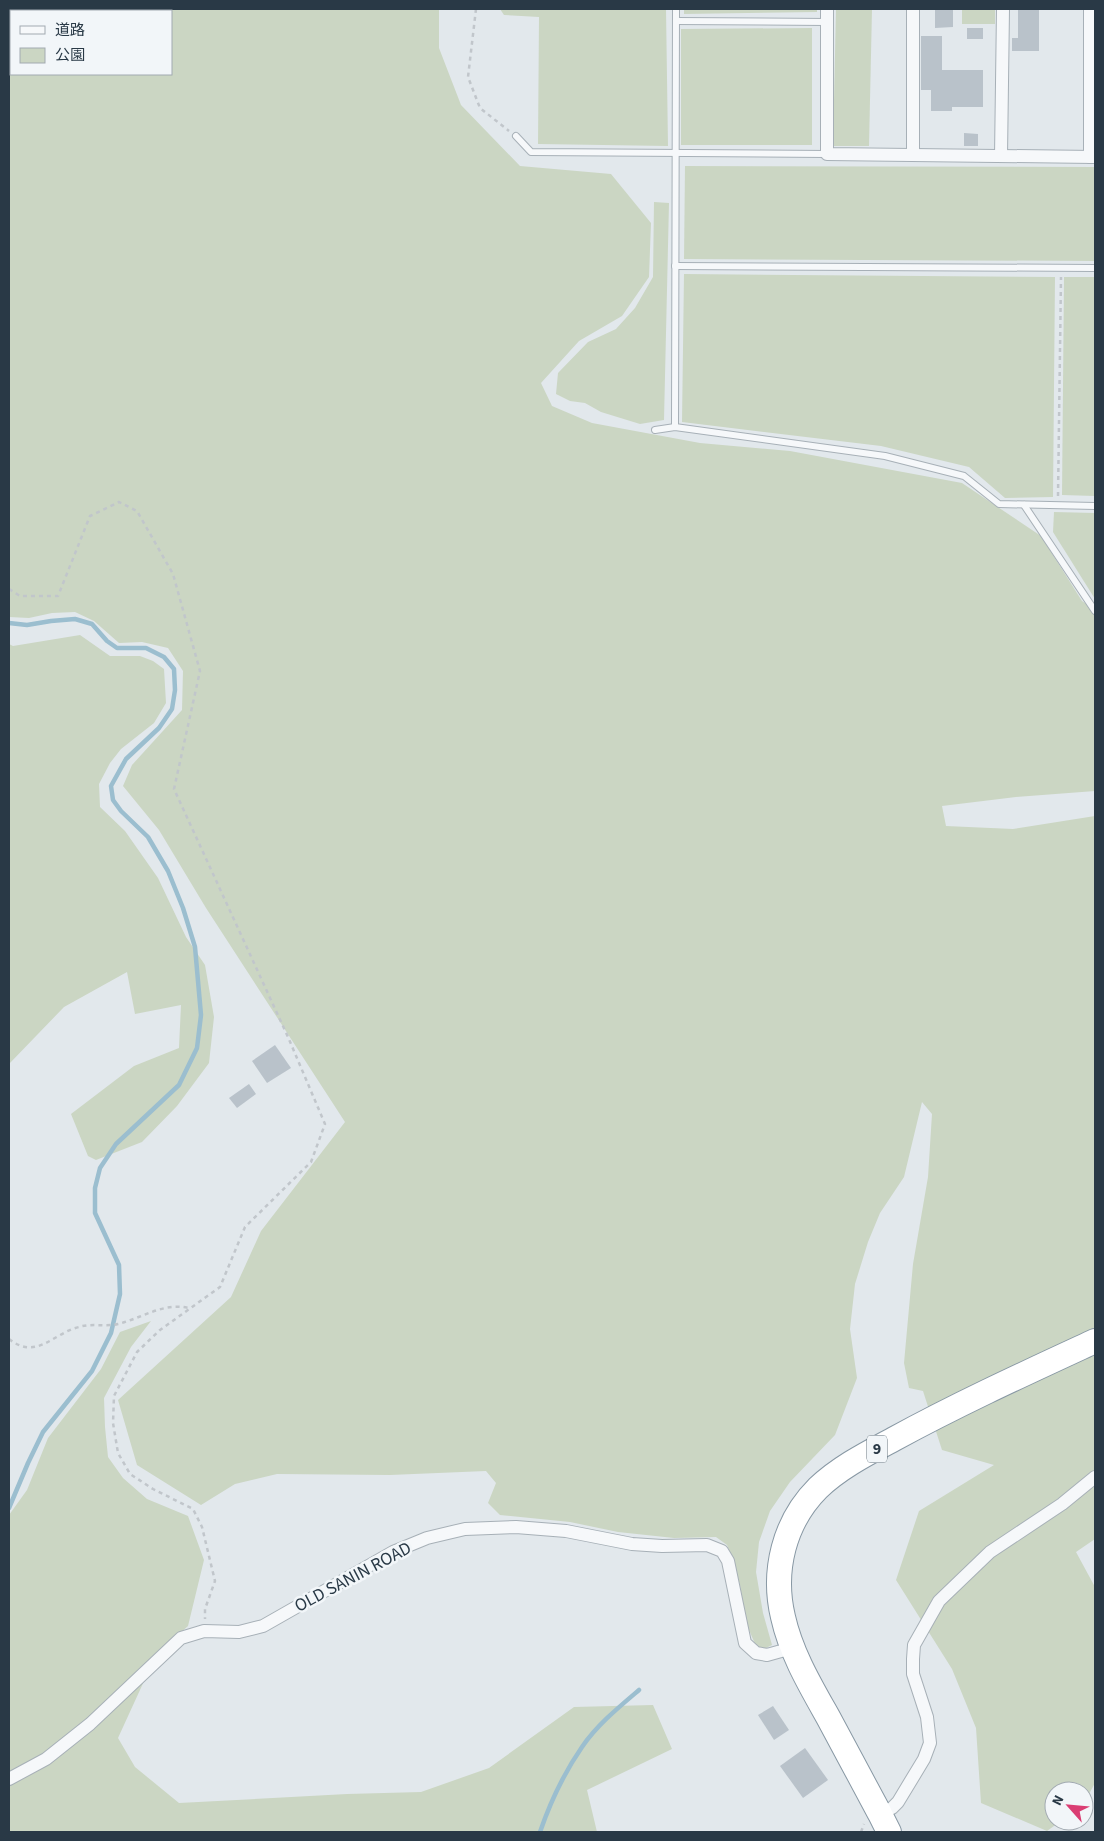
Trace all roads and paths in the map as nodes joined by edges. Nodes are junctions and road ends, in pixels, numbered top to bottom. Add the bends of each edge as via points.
1 (476, 9) edge
2 (676, 9) edge
3 (828, 9) edge
4 (914, 9) edge
5 (1003, 9) edge
6 (1090, 9) edge
7 (676, 21) junction
8 (827, 22) junction
9 (516, 136) joint
10 (676, 153) junction
11 (827, 154) junction
12 (913, 155) junction
13 (1001, 156) junction
14 (1093, 157) edge
15 (675, 266) junction
16 (1061, 268) junction
17 (1095, 268) edge
18 (675, 426) junction
19 (654, 430) dead end
20 (1024, 505) junction
21 (1058, 505) junction
22 (1095, 506) edge
23 (9, 589) edge
24 (1095, 611) edge
25 (189, 1308) junction
26 (9, 1339) edge
27 (1095, 1341) edge
28 (1095, 1477) edge
29 (204, 1630) junction
30 (792, 1648) junction
31 (9, 1779) edge
32 (885, 1823) edge

1 - 9 path via 468,77 480,108
2 - 7 lane
3 - 8 street
4 - 12 street
5 - 13 street
6 - 14 street
7 - 8 lane
7 - 10 lane
8 - 11 street
9 - 10 lane via 531,152
10 - 11 lane
10 - 15 lane
11 - 12 street
12 - 13 street
13 - 14 street
15 - 16 lane
15 - 18 lane
16 - 17 lane
16 - 21 path
18 - 19 lane
18 - 20 lane via 885,456 964,476 999,504
20 - 21 lane
20 - 24 lane
21 - 22 lane
23 - 25 path via 20,596 58,596 90,516 119,502 137,511 173,574 200,671 174,789 325,1124 311,1162 245,1227 220,1287
25 - 26 path via 180,1306 154,1311 117,1324 79,1327 36,1348 16,1345
25 - 29 path via 137,1352 114,1396 112,1423 118,1453 130,1474 153,1490 193,1509 202,1526 215,1581 205,1609
27 - 30 highway, 9 via 937,1415 848,1465 818,1488 787,1534 780,1560 781,1607
28 - 32 street via 1062,1504 990,1552 939,1601 914,1645 913,1659 913,1674 927,1717 930,1743 924,1759
29 - 30 street, OLD SANIN ROAD via 239,1632 263,1626 392,1552 427,1538 465,1529 516,1527 566,1531 632,1544 707,1545 722,1551 728,1561 745,1643 756,1653 767,1654
29 - 31 street, OLD SANIN ROAD via 181,1638 83,1730 46,1758
30 - 32 highway, 9

